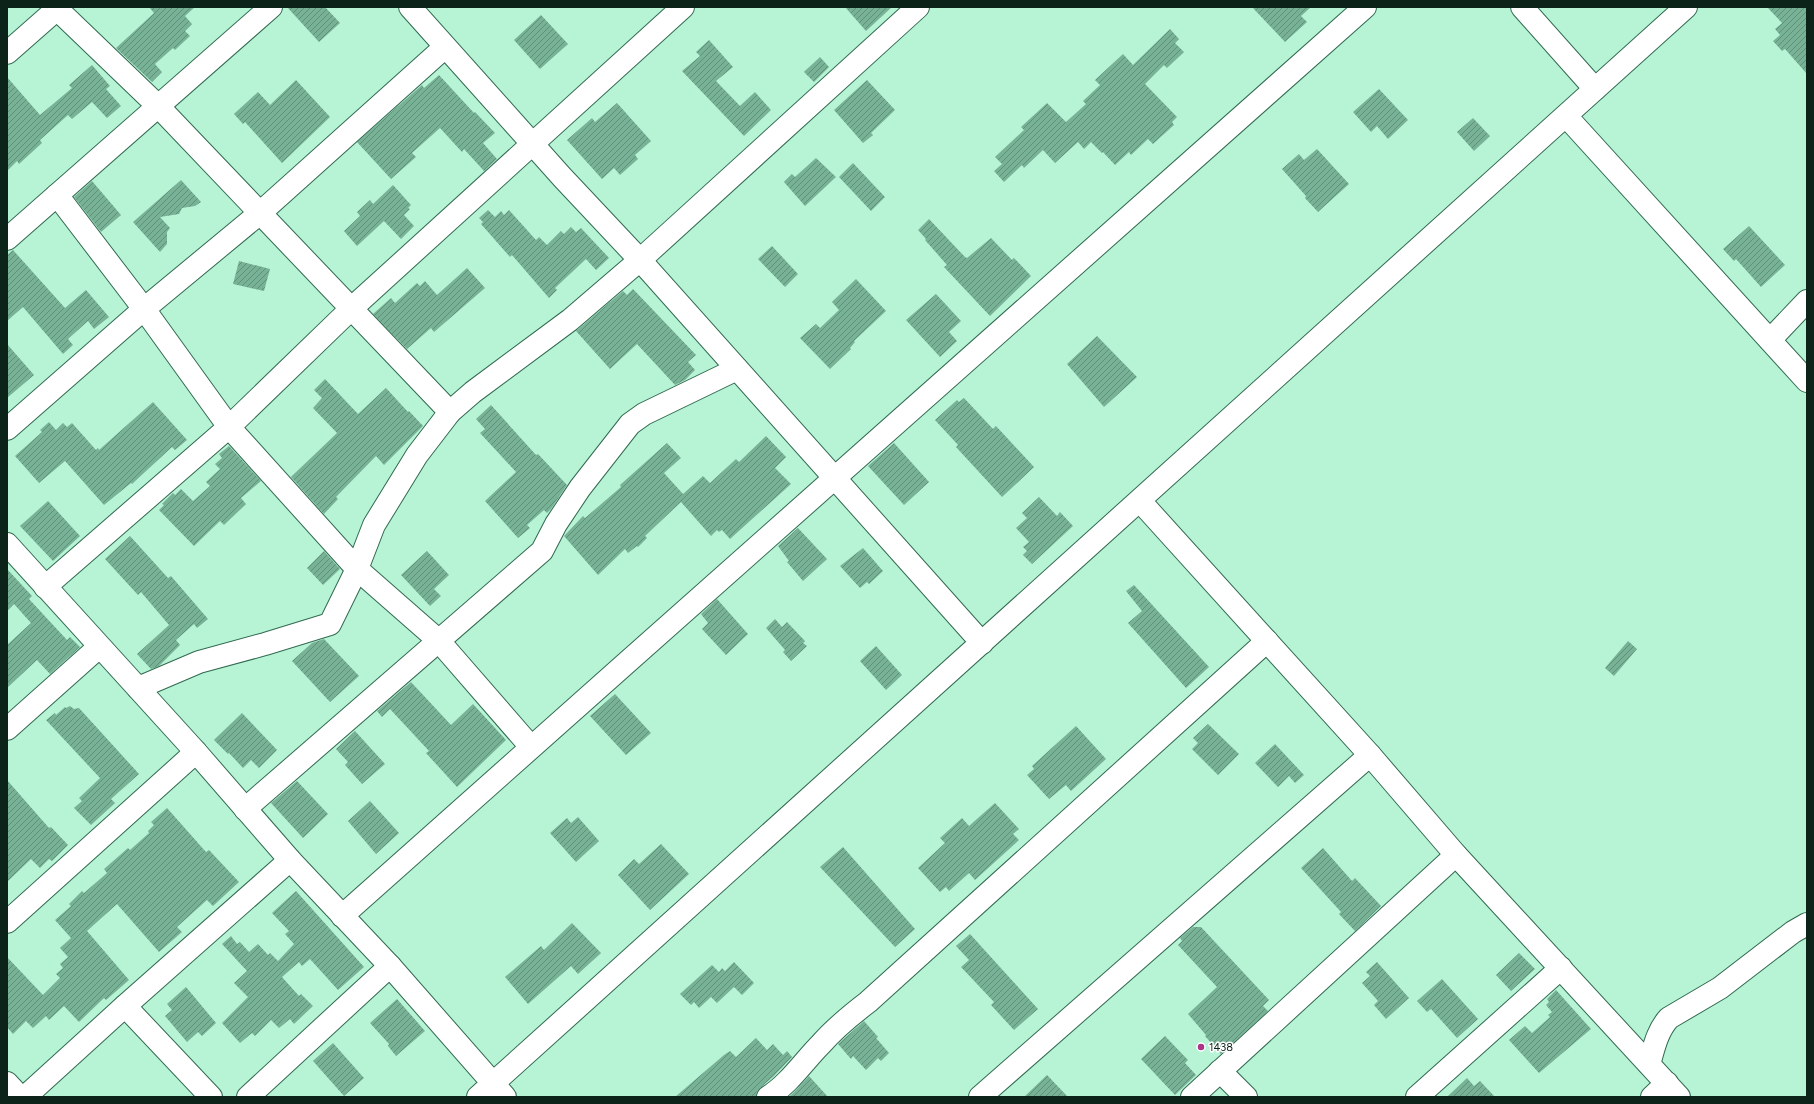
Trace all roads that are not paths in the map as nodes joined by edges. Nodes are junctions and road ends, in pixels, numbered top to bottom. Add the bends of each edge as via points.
1 (271, 7) edge
2 (410, 7) edge
3 (683, 7) edge
4 (918, 7) edge
5 (1365, 7) edge
6 (1522, 7) edge
7 (1686, 7) edge
8 (59, 8) edge
9 (445, 47) junction
10 (7, 53) edge
11 (1595, 89) junction
12 (158, 106) junction
13 (1566, 116) junction
14 (532, 144) junction
15 (57, 195) junction
16 (260, 213) junction
17 (7, 239) edge
18 (640, 260) junction
19 (1807, 300) edge
20 (352, 308) junction
21 (144, 309) junction
22 (1770, 340) junction
23 (737, 369) junction
24 (1807, 381) edge
25 (450, 412) junction
26 (229, 427) junction
27 (7, 429) edge
28 (835, 478) junction
29 (1140, 501) junction
30 (7, 544) edge
31 (357, 569) junction
32 (45, 587) junction
33 (438, 640) junction
34 (1267, 641) junction
35 (982, 643) junction
36 (99, 647) junction
37 (138, 688) junction
38 (7, 729) edge
39 (531, 747) junction
40 (196, 752) junction
41 (1370, 755) junction
42 (245, 809) junction
43 (1456, 855) junction
44 (290, 860) junction
45 (342, 916) junction
46 (7, 922) edge
47 (1807, 924) edge
48 (390, 966) junction
49 (1561, 968) junction
50 (125, 1006) junction
51 (1649, 1064) junction
52 (1220, 1071) junction
53 (7, 1083) edge
54 (1666, 1092) edge
55 (492, 1093) edge
56 (20, 1097) edge
57 (25, 1097) edge
58 (210, 1097) edge
59 (248, 1097) edge
60 (768, 1097) edge
61 (980, 1097) edge
62 (1192, 1097) edge
63 (1246, 1097) edge
64 (1417, 1097) edge

1 - 12 street
2 - 9 street
3 - 14 street
4 - 18 street
5 - 28 street
6 - 11 street
7 - 11 street
8 - 10 street
8 - 12 street
9 - 14 street
9 - 16 street
11 - 13 street
12 - 15 street
12 - 16 street
13 - 22 street
13 - 29 street
14 - 18 street
14 - 20 street
15 - 17 street
15 - 21 street
16 - 20 street
16 - 21 street
18 - 23 street
18 - 25 street via 570,320
19 - 22 street
20 - 25 street
20 - 26 street
21 - 26 street
21 - 27 street
22 - 24 street
23 - 28 street
23 - 33 street via 644,414 630,424 580,488 542,551
25 - 31 street via 403,475 374,525
26 - 31 street
26 - 32 street
28 - 35 street
28 - 39 street
29 - 34 street
29 - 35 street
30 - 32 street
31 - 33 street
31 - 37 street via 330,624 200,662
32 - 36 street
33 - 39 street
33 - 42 street
34 - 41 street
34 - 60 street via 845,1020
35 - 55 street
36 - 37 street
36 - 38 street
37 - 40 street
39 - 45 street
40 - 42 street
40 - 46 street
41 - 43 street
41 - 61 street
42 - 44 street
43 - 49 street
43 - 52 street
44 - 45 street
44 - 50 street
45 - 48 street
47 - 51 street via 1720,988 1669,1018 1663,1025
48 - 55 street
48 - 59 street
49 - 51 street
49 - 64 street
50 - 57 street
50 - 58 street
51 - 54 street
52 - 62 street
52 - 63 street
53 - 56 street

